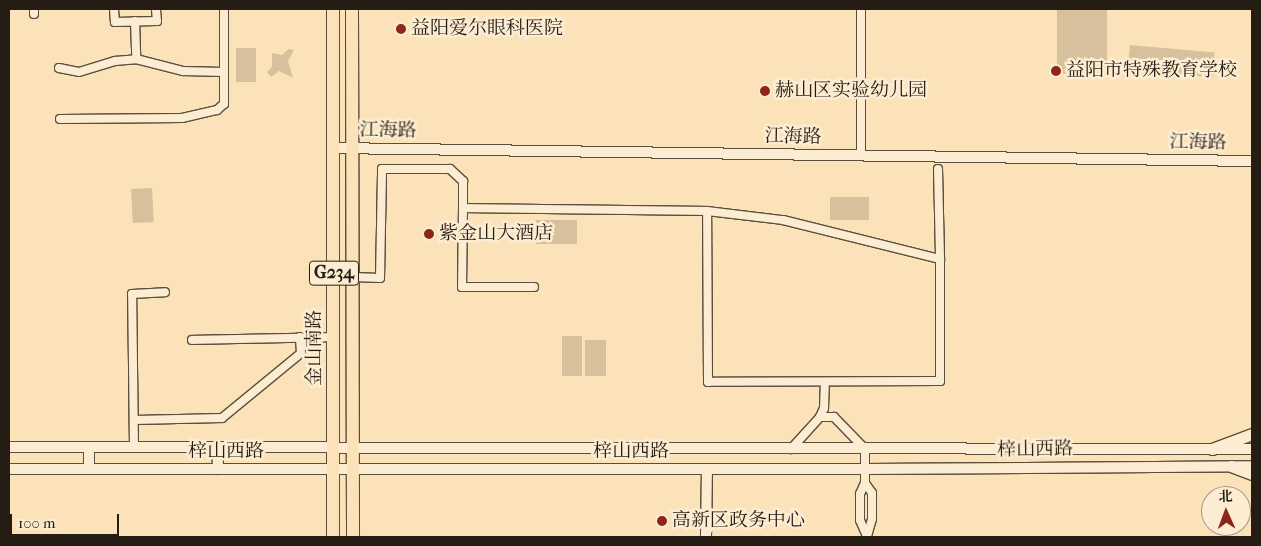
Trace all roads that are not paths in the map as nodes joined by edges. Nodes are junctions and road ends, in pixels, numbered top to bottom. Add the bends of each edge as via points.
1 (114, 9) edge
2 (156, 9) edge
3 (224, 9) edge
4 (333, 9) edge
5 (352, 9) edge
6 (861, 9) edge
7 (135, 21) junction
8 (136, 59) junction
9 (59, 68) dead end
10 (224, 72) junction
11 (60, 119) dead end
12 (333, 148) junction
13 (352, 148) junction
14 (861, 156) junction
15 (1252, 161) edge
16 (938, 169) dead end
17 (463, 208) junction
18 (707, 211) junction
19 (940, 259) junction
20 (352, 277) junction
21 (534, 287) dead end
22 (165, 292) dead end
23 (334, 337) junction
24 (300, 338) junction
25 (192, 340) dead end
26 (827, 384) junction
27 (820, 416) junction
28 (834, 417) junction
29 (134, 420) junction
30 (1252, 434) edge
31 (9, 447) edge
32 (89, 447) junction
33 (134, 447) junction
34 (217, 448) junction
35 (334, 448) junction
36 (353, 448) junction
37 (790, 449) junction
38 (865, 449) junction
39 (1212, 449) junction
40 (1252, 449) edge
41 (1231, 466) junction
42 (1252, 466) edge
43 (9, 469) edge
44 (88, 469) junction
45 (218, 469) junction
46 (333, 469) junction
47 (353, 469) junction
48 (707, 469) junction
49 (865, 469) junction
50 (1252, 474) edge
51 (865, 483) junction
52 (333, 537) edge
53 (353, 537) edge
54 (706, 537) edge
55 (867, 537) edge

1 - 7 street via 115,22
2 - 7 street via 156,21
3 - 10 street
4 - 12 highway, 金山南路 / G234
5 - 13 highway, 金山南路 / G234
6 - 14 street
7 - 8 street
8 - 9 street via 115,61 79,72
8 - 10 street via 183,71
10 - 11 street via 224,104 201,115
12 - 13 street, 江海路
12 - 23 highway, 金山南路 / G234
13 - 14 street, 江海路
13 - 20 highway, 金山南路 / G234
14 - 15 street, 江海路
16 - 19 street
17 - 18 street
17 - 20 street via 463,182 450,169 382,169 380,278
17 - 21 street via 462,287
18 - 19 street via 783,220
18 - 26 street via 708,382
19 - 26 street via 940,381
20 - 36 highway, 金山南路 / G234
22 - 29 street via 132,294
23 - 24 street
23 - 35 highway, 金山南路 / G234
24 - 25 street
24 - 29 street via 301,353 222,418
26 - 27 street
26 - 28 street
27 - 28 street
27 - 37 street
28 - 38 street
29 - 33 street
30 - 39 main road
31 - 32 street, 梓山西路
32 - 33 street, 梓山西路
32 - 44 street
33 - 34 street, 梓山西路
34 - 35 street, 梓山西路
34 - 45 street
35 - 36 street, 梓山西路
35 - 46 highway, 金山南路 / G234
36 - 37 street, 梓山西路
36 - 47 highway, 金山南路 / G234
37 - 38 street, 梓山西路
38 - 39 street, 梓山西路
38 - 49 street
39 - 40 street, 梓山西路
41 - 42 street, 梓山西路
41 - 49 street, 梓山西路
41 - 50 main road
43 - 44 street, 梓山西路
44 - 45 street, 梓山西路
45 - 46 street, 梓山西路
46 - 47 street, 梓山西路
46 - 52 highway, 金山南路 / G234
47 - 48 street, 梓山西路
47 - 53 highway, 金山南路 / G234
48 - 49 street, 梓山西路
48 - 54 street
49 - 51 street
51 - 55 street via 860,494 860,520
51 - 55 street via 872,494 872,519

